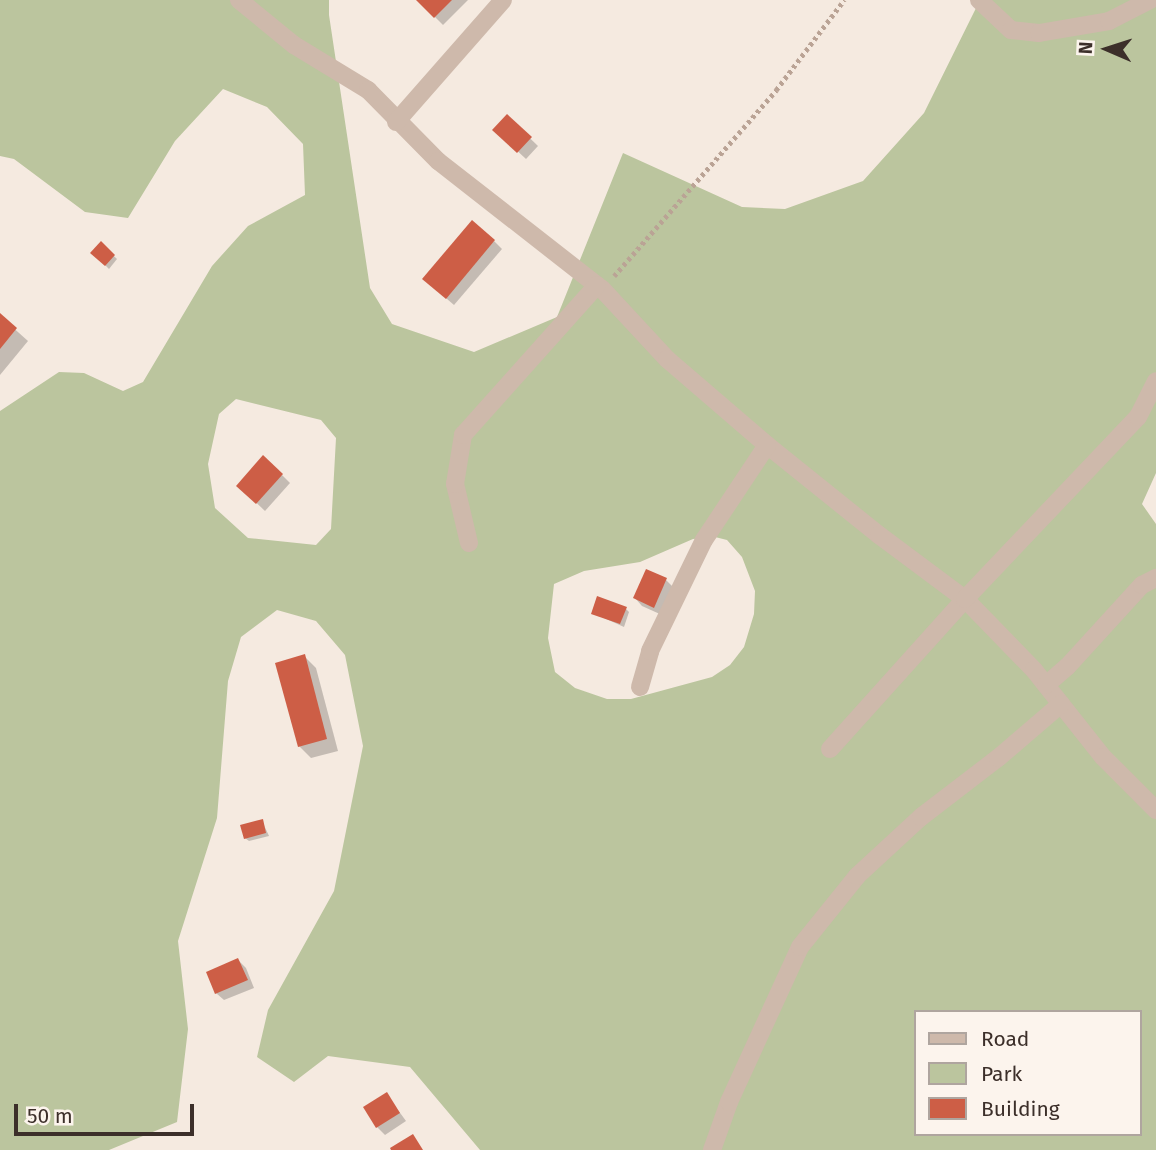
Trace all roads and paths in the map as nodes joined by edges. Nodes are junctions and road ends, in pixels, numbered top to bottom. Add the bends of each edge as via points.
1 (239, 0) edge
2 (503, 0) edge
3 (844, 0) edge
4 (979, 0) edge
5 (1150, 0) edge
6 (396, 122) junction
7 (600, 287) junction
8 (1156, 381) edge
9 (767, 445) junction
10 (469, 543) dead end
11 (1156, 578) edge
12 (965, 599) junction
13 (1046, 685) junction
14 (640, 687) dead end
15 (1061, 704) junction
16 (830, 749) dead end
17 (1156, 810) edge
18 (712, 1150) edge

1 - 6 street via 294,46 368,90
2 - 6 street
3 - 7 path via 776,90
4 - 5 street via 1011,30 1039,33 1110,21
6 - 7 street via 505,216
7 - 9 street via 667,359
7 - 10 street via 463,435 455,484
8 - 12 street via 1138,417
9 - 12 street
9 - 14 street via 704,540 650,651
11 - 13 street via 1143,585
12 - 13 street
12 - 16 street
13 - 15 street
15 - 17 street via 1103,757
15 - 18 street via 921,817 857,876 800,947

